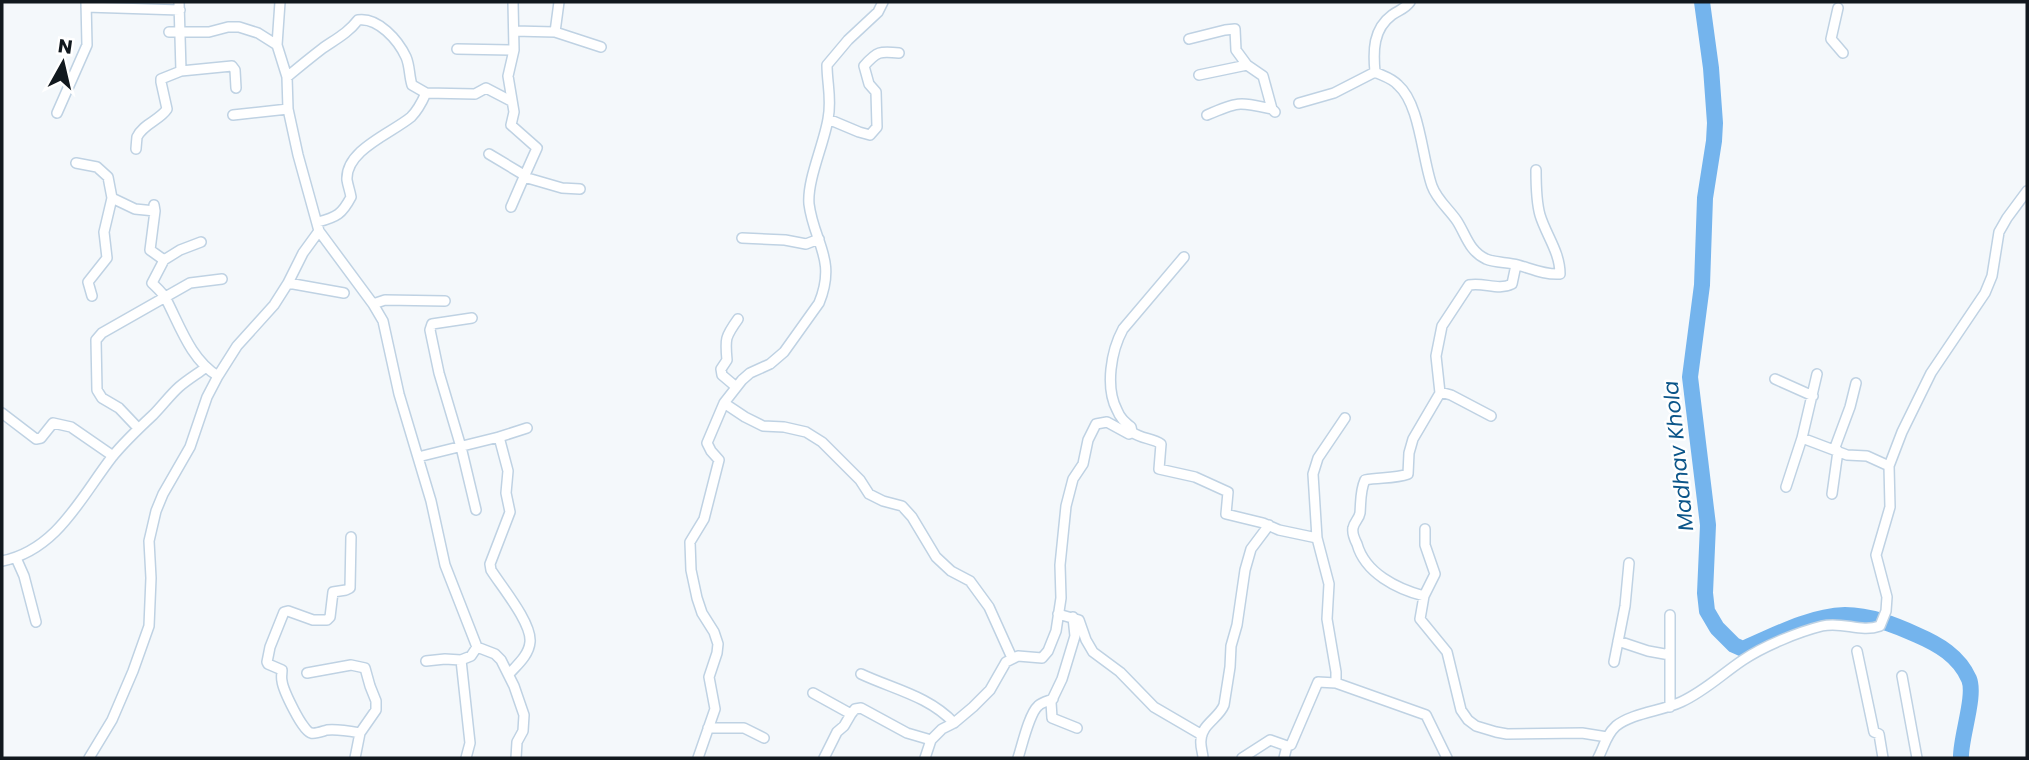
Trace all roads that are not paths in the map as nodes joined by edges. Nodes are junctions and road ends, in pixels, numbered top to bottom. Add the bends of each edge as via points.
1 (281, 2) edge
2 (513, 2) edge
3 (559, 2) edge
4 (883, 2) edge
5 (1410, 2) edge
6 (86, 5) edge
7 (180, 6) edge
8 (1839, 8) dead end
9 (514, 31) junction
10 (169, 32) dead end
11 (555, 32) junction
12 (180, 33) junction
13 (1189, 39) dead end
14 (278, 45) junction
15 (601, 47) dead end
16 (457, 50) dead end
17 (514, 50) junction
18 (899, 53) dead end
19 (1843, 53) dead end
20 (1247, 65) junction
21 (181, 71) junction
22 (1374, 72) junction
23 (1199, 75) dead end
24 (286, 77) junction
25 (236, 88) dead end
26 (426, 93) junction
27 (511, 101) junction
28 (1299, 103) dead end
29 (289, 109) junction
30 (57, 113) dead end
31 (233, 115) dead end
32 (1207, 115) dead end
33 (828, 118) junction
34 (136, 149) dead end
35 (489, 154) dead end
36 (76, 163) dead end
37 (1536, 170) dead end
38 (524, 176) junction
39 (580, 189) dead end
40 (2027, 191) edge
41 (112, 198) junction
42 (511, 207) dead end
43 (319, 227) junction
44 (741, 238) dead end
45 (819, 239) junction
46 (201, 242) dead end
47 (1184, 257) dead end
48 (164, 260) junction
49 (1516, 265) junction
50 (222, 279) dead end
51 (288, 283) junction
52 (344, 293) dead end
53 (92, 296) dead end
54 (165, 297) junction
55 (445, 301) dead end
56 (373, 304) junction
57 (471, 318) dead end
58 (738, 320) dead end
59 (205, 368) junction
60 (1817, 374) dead end
61 (218, 376) junction
62 (1775, 379) dead end
63 (1856, 383) dead end
64 (735, 386) junction
65 (1440, 392) junction
66 (1813, 396) junction
67 (724, 403) junction
68 (2, 413) edge
69 (1491, 416) dead end
70 (1345, 418) dead end
71 (138, 428) junction
72 (527, 428) dead end
73 (1132, 432) junction
74 (499, 437) junction
75 (1802, 438) junction
76 (461, 447) junction
77 (1836, 451) junction
78 (113, 456) junction
79 (418, 457) junction
80 (1889, 466) junction
81 (1786, 487) dead end
82 (1832, 494) dead end
83 (476, 510) dead end
84 (1269, 525) junction
85 (1425, 529) dead end
86 (351, 537) dead end
87 (1317, 538) junction
88 (16, 558) junction
89 (2, 561) edge
90 (1629, 563) dead end
91 (1424, 596) junction
92 (1058, 614) junction
93 (1670, 615) dead end
94 (1073, 617) junction
95 (36, 622) dead end
96 (1618, 641) junction
97 (477, 647) junction
98 (1857, 651) dead end
99 (1670, 655) junction
100 (1012, 658) junction
101 (461, 660) junction
102 (426, 661) dead end
103 (1614, 662) dead end
104 (307, 673) dead end
105 (509, 674) junction
106 (861, 674) dead end
107 (1902, 676) dead end
108 (1336, 682) junction
109 (813, 693) dead end
110 (1053, 699) junction
111 (1670, 707) junction
112 (851, 714) junction
113 (954, 723) junction
114 (708, 728) junction
115 (1077, 728) dead end
116 (360, 733) junction
117 (1202, 735) junction
118 (1607, 737) junction
119 (764, 738) dead end
120 (932, 740) junction
121 (1287, 746) junction
122 (89, 758) edge
123 (355, 758) edge
124 (466, 758) edge
125 (516, 758) edge
126 (698, 758) edge
127 (824, 758) edge
128 (925, 758) edge
129 (1018, 758) edge
130 (1203, 758) edge
131 (1242, 758) edge
132 (1284, 758) edge
133 (1447, 758) edge
134 (1598, 758) edge
135 (1883, 758) edge
136 (1917, 758) edge

1 - 14 street
2 - 9 street
3 - 11 street
4 - 33 street via 829,61
5 - 22 street via 1380,29 1374,41
6 - 7 street
6 - 30 street via 87,45
7 - 12 street
8 - 19 street via 1832,39
9 - 11 street
9 - 17 street
10 - 12 street
11 - 15 street
12 - 14 street via 239,27
12 - 21 street
13 - 20 street via 1235,29 1236,50
14 - 24 street
16 - 17 street
17 - 27 street via 508,76
18 - 33 street via 882,51 864,66 876,92 877,127 870,135
20 - 23 street
20 - 32 street via 1263,76 1274,111 1242,103
21 - 25 street via 232,66
21 - 34 street via 162,79 167,109 137,137
22 - 28 street via 1334,93
22 - 49 street via 1393,80 1406,93 1433,189 1467,242 1488,260
24 - 26 street via 350,31 358,20 367,19 377,22 398,46 412,85
24 - 29 street
26 - 27 street via 475,94 486,88
26 - 43 street via 417,111 351,163 347,178 351,197 344,212
27 - 38 street via 511,125 537,148
29 - 31 street
29 - 43 street
33 - 45 street via 809,194
35 - 38 street
36 - 41 street via 103,171
37 - 49 street via 1539,209 1560,274
38 - 39 street
38 - 42 street
40 - 80 street via 1999,232 1985,293 1931,373
41 - 48 street via 135,209 154,208 150,250
41 - 53 street via 104,232 107,258 88,282
43 - 51 street
43 - 56 street
44 - 45 street via 806,244
45 - 64 street via 826,271 819,303 778,358
46 - 48 street
47 - 73 street via 1116,343 1112,394 1115,409
48 - 54 street via 152,281
49 - 65 street via 1512,284 1502,288 1469,285 1444,319 1436,356
50 - 54 street via 190,283
51 - 52 street
51 - 61 street
54 - 59 street
54 - 71 street via 102,332 96,340 97,390
55 - 56 street
56 - 79 street via 383,321
57 - 76 street via 432,324 430,330
58 - 64 street via 726,336 727,360 722,369 722,375
59 - 61 street
59 - 71 street via 179,386
60 - 66 street
61 - 122 street via 190,447 156,511 149,541 149,626 112,720
62 - 66 street
63 - 77 street
64 - 67 street
65 - 69 street
65 - 91 street via 1413,439 1408,474 1365,480 1353,528 1365,563 1399,588
66 - 75 street
67 - 100 street via 763,426 806,432 822,442 869,494 902,506 936,557 970,581 989,607
67 - 114 street via 707,443 719,460 707,509 690,541 697,598 718,645 709,677 715,709
68 - 78 street via 36,439 59,423
70 - 87 street via 1318,458 1313,474
71 - 78 street
72 - 74 street
73 - 84 street via 1161,444 1158,469 1198,478 1228,492 1226,514
73 - 92 street via 1107,422 1092,430 1066,506
74 - 76 street
74 - 105 street via 508,471 510,512 490,564 527,626 530,641 526,655
75 - 77 street
75 - 81 street
76 - 79 street
76 - 83 street
77 - 80 street via 1867,456
77 - 82 street
78 - 88 street via 61,527
79 - 97 street via 445,565
80 - 111 street via 1890,507 1876,555 1886,597 1883,621 1861,629 1821,626 1792,636 1745,659 1710,686
84 - 87 street
84 - 117 street via 1251,549 1245,570 1223,710
85 - 91 street via 1435,574
86 - 116 street via 350,588 333,592 327,620 284,612 267,662 282,670 281,680 308,732
87 - 108 street via 1329,584 1327,619
88 - 89 street
88 - 95 street
90 - 96 street
91 - 118 street via 1420,620 1447,652 1461,710 1468,720 1496,732
92 - 94 street
92 - 100 street via 1056,631 1042,658
93 - 99 street
94 - 110 street via 1075,636
94 - 117 street via 1081,623 1093,652 1154,707
96 - 99 street
96 - 103 street
97 - 101 street
97 - 105 street via 495,653
98 - 135 street
99 - 111 street
100 - 113 street via 990,690
101 - 102 street
101 - 124 street via 470,743
104 - 116 street via 351,665 365,668 376,710
105 - 125 street via 524,715
106 - 113 street via 911,694 944,712
107 - 136 street
108 - 121 street via 1318,682 1292,745
108 - 133 street via 1426,715
109 - 112 street
110 - 115 street via 1052,718
110 - 129 street via 1035,708
111 - 118 street via 1629,719
112 - 120 street via 861,708 907,733
112 - 127 street
113 - 120 street
114 - 119 street via 744,728
114 - 126 street
116 - 123 street
117 - 130 street
118 - 134 street
120 - 128 street
121 - 131 street via 1270,740
121 - 132 street

